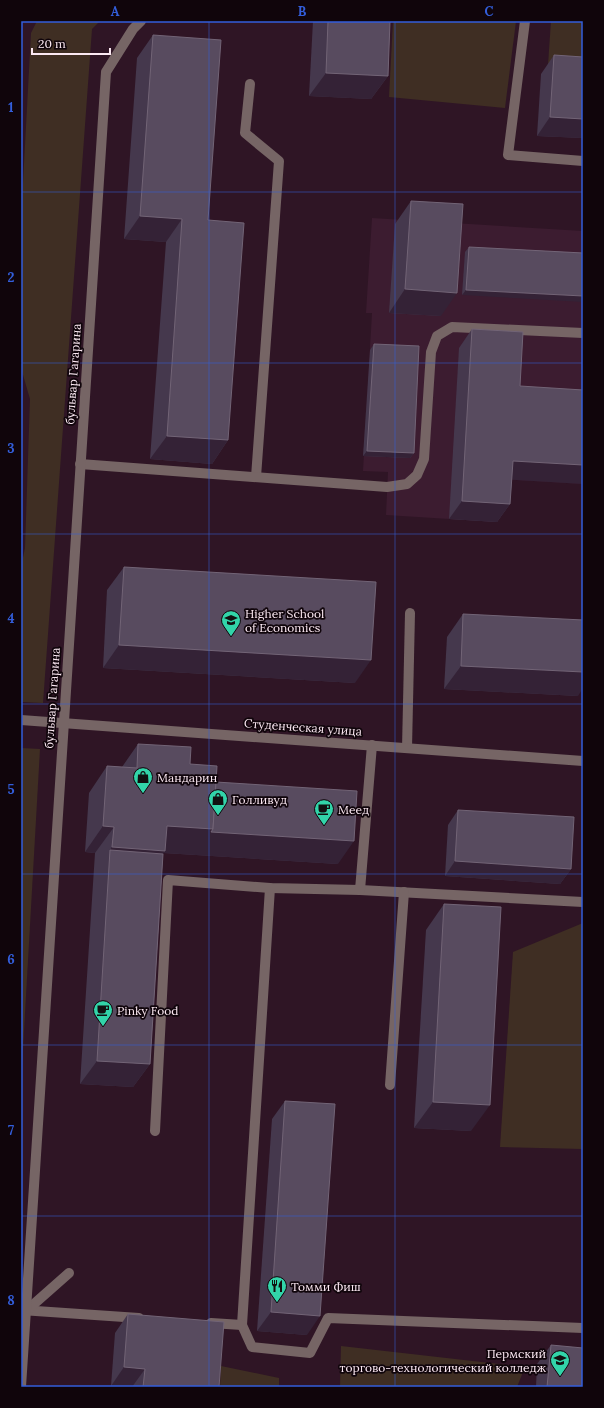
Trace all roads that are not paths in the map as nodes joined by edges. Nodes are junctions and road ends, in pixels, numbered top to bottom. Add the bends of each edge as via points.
1 (141, 21) edge
2 (525, 21) edge
3 (250, 84) dead end
4 (583, 161) edge
5 (583, 333) edge
6 (80, 464) junction
7 (256, 477) junction
8 (410, 613) dead end
9 (21, 720) edge
10 (64, 723) junction
11 (372, 745) junction
12 (407, 748) junction
13 (583, 761) edge
14 (270, 888) junction
15 (360, 890) junction
16 (404, 892) junction
17 (583, 902) edge
18 (390, 1085) dead end
19 (155, 1131) dead end
20 (69, 1273) dead end
21 (24, 1310) edge
22 (149, 1319) edge
23 (203, 1323) edge
24 (242, 1325) junction
25 (583, 1328) edge
26 (21, 1387) edge

1 - 6 street, бульвар Гагарина via 133,29 106,72
2 - 4 street via 508,155
3 - 7 street via 245,133 279,161
5 - 7 street via 452,327 437,336 430,352 424,458 417,475 407,484 387,487
6 - 7 street
6 - 10 street, бульвар Гагарина
8 - 12 street
9 - 10 street, Студенческая улица
10 - 11 street, Студенческая улица
10 - 21 street, бульвар Гагарина
11 - 12 street, Студенческая улица
11 - 15 street
12 - 13 street, Студенческая улица
14 - 15 street
14 - 19 street via 168,880
14 - 24 street
15 - 16 street
16 - 17 street
16 - 18 street
20 - 21 street
21 - 22 street
21 - 26 street, бульвар Гагарина
23 - 24 street
24 - 25 street via 252,1347 310,1353 328,1318

